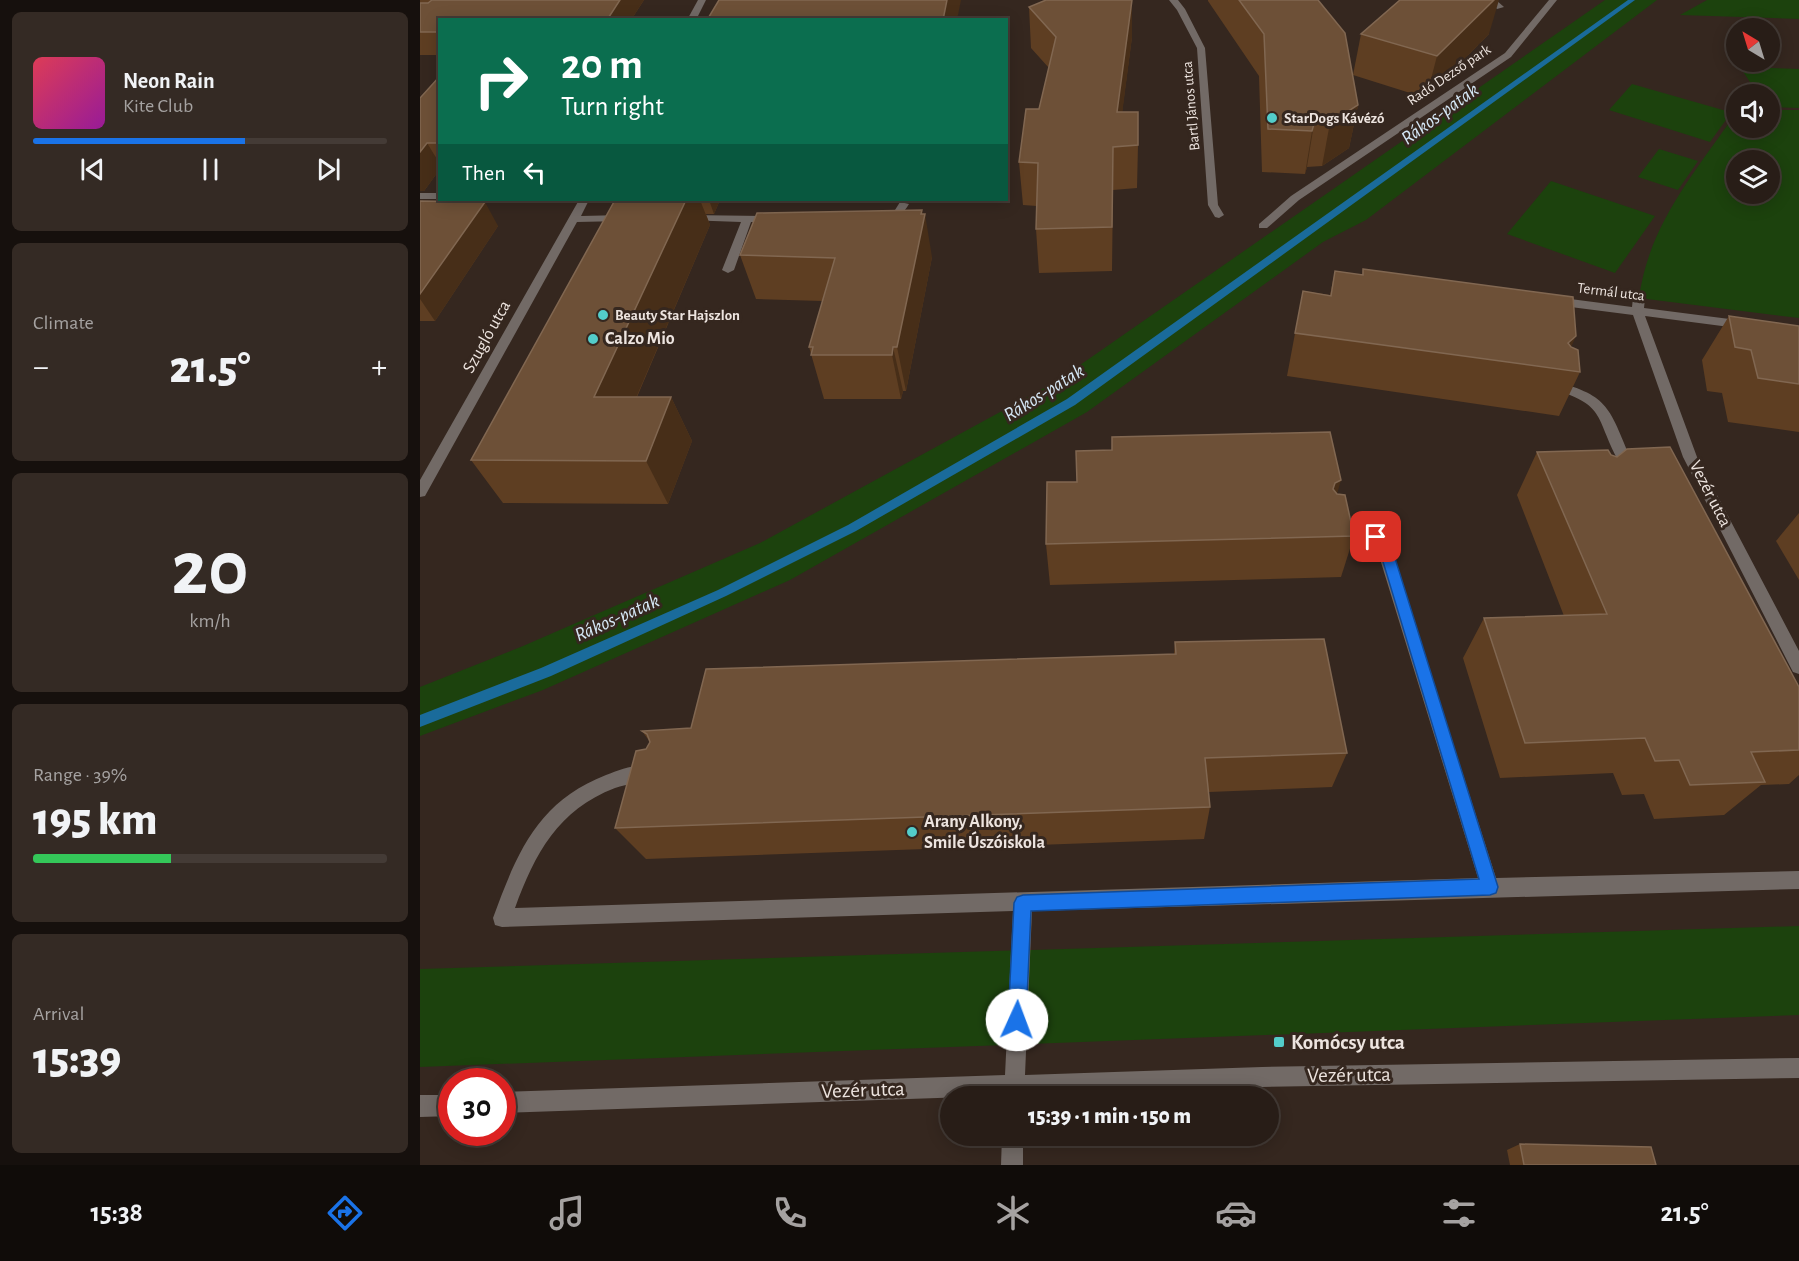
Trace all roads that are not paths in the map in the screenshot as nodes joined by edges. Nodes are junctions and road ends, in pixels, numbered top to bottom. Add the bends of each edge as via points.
1 (702, 0) edge
2 (1173, 0) edge
3 (1491, 0) edge
4 (1553, 0) edge
5 (1500, 7) dead end
6 (692, 18) edge
7 (420, 196) edge
8 (438, 196) edge
9 (583, 201) edge
10 (904, 204) dead end
11 (1219, 215) dead end
12 (639, 218) edge
13 (682, 218) dead end
14 (573, 219) junction
15 (747, 219) junction
16 (790, 219) edge
17 (874, 220) edge
18 (1263, 226) dead end
19 (728, 270) dead end
20 (1546, 300) edge
21 (1639, 305) junction
22 (1753, 326) edge
23 (1556, 387) edge
24 (1606, 458) edge
25 (420, 492) edge
26 (1331, 530) edge
27 (1799, 667) edge
28 (667, 776) edge
29 (1799, 880) edge
30 (1490, 887) junction
31 (1023, 903) junction
32 (1799, 1068) edge
33 (1014, 1086) edge
34 (1157, 1086) edge
35 (940, 1092) edge
36 (516, 1103) edge
37 (438, 1105) edge
38 (420, 1106) edge
39 (1013, 1146) edge
40 (1012, 1165) edge

1 - 6 street
2 - 11 street, Bartl János utca via 1201,48 1214,205
3 - 5 street
4 - 18 street, Radó Dezső park via 1508,55 1295,198
7 - 8 street
9 - 14 street, Szugló utca
10 - 17 street via 899,212 884,220
12 - 14 street
13 - 15 street
14 - 25 street, Szugló utca
15 - 16 street
15 - 19 street
20 - 21 street, Termál utca
21 - 22 street, Termál utca
21 - 27 street, Vezér utca via 1685,457
23 - 24 street via 1582,392 1601,409 1629,457
26 - 30 street via 1364,534 1382,543
28 - 31 street via 644,774 597,785 549,820 517,876 502,918
29 - 30 street
30 - 31 street
31 - 33 street
32 - 34 street, Vezér utca
35 - 36 street, Vezér utca
37 - 38 street
39 - 40 street

